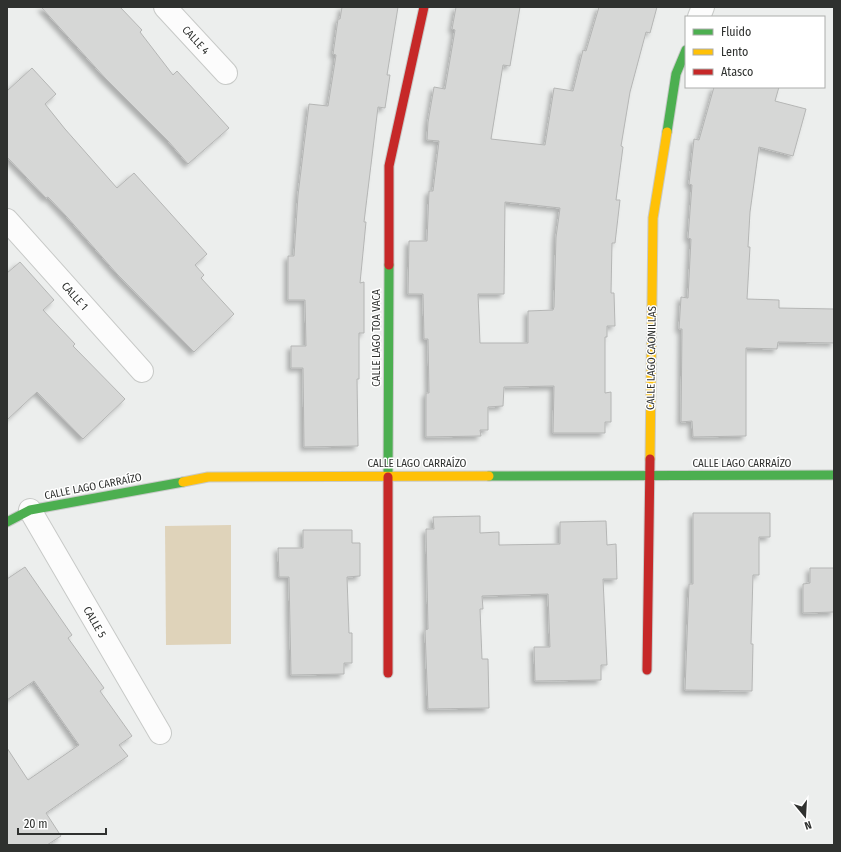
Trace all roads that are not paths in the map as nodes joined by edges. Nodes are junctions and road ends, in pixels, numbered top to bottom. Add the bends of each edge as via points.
1 (165, 7) edge
2 (424, 7) edge
3 (685, 52) edge
4 (226, 73) dead end
5 (7, 220) edge
6 (142, 371) dead end
7 (650, 475) junction
8 (834, 475) edge
9 (387, 476) junction
10 (30, 510) junction
11 (7, 522) edge
12 (647, 670) dead end
13 (388, 673) dead end
14 (160, 733) dead end

1 - 4 street, CALLE 4
2 - 9 street, CALLE LAGO TOA VACA via 389,166
3 - 7 street, CALLE LAGO CAONILLAS via 676,74 653,218
5 - 6 street, CALLE 1
7 - 8 street, CALLE LAGO CARRAÍZO
7 - 9 street, CALLE LAGO CARRAÍZO
7 - 12 street, CALLE LAGO CAONILLAS
9 - 10 street, CALLE LAGO CARRAÍZO via 208,476
9 - 13 street, CALLE LAGO TOA VACA
10 - 11 street, CALLE LAGO CARRAÍZO
10 - 14 street, CALLE 5

